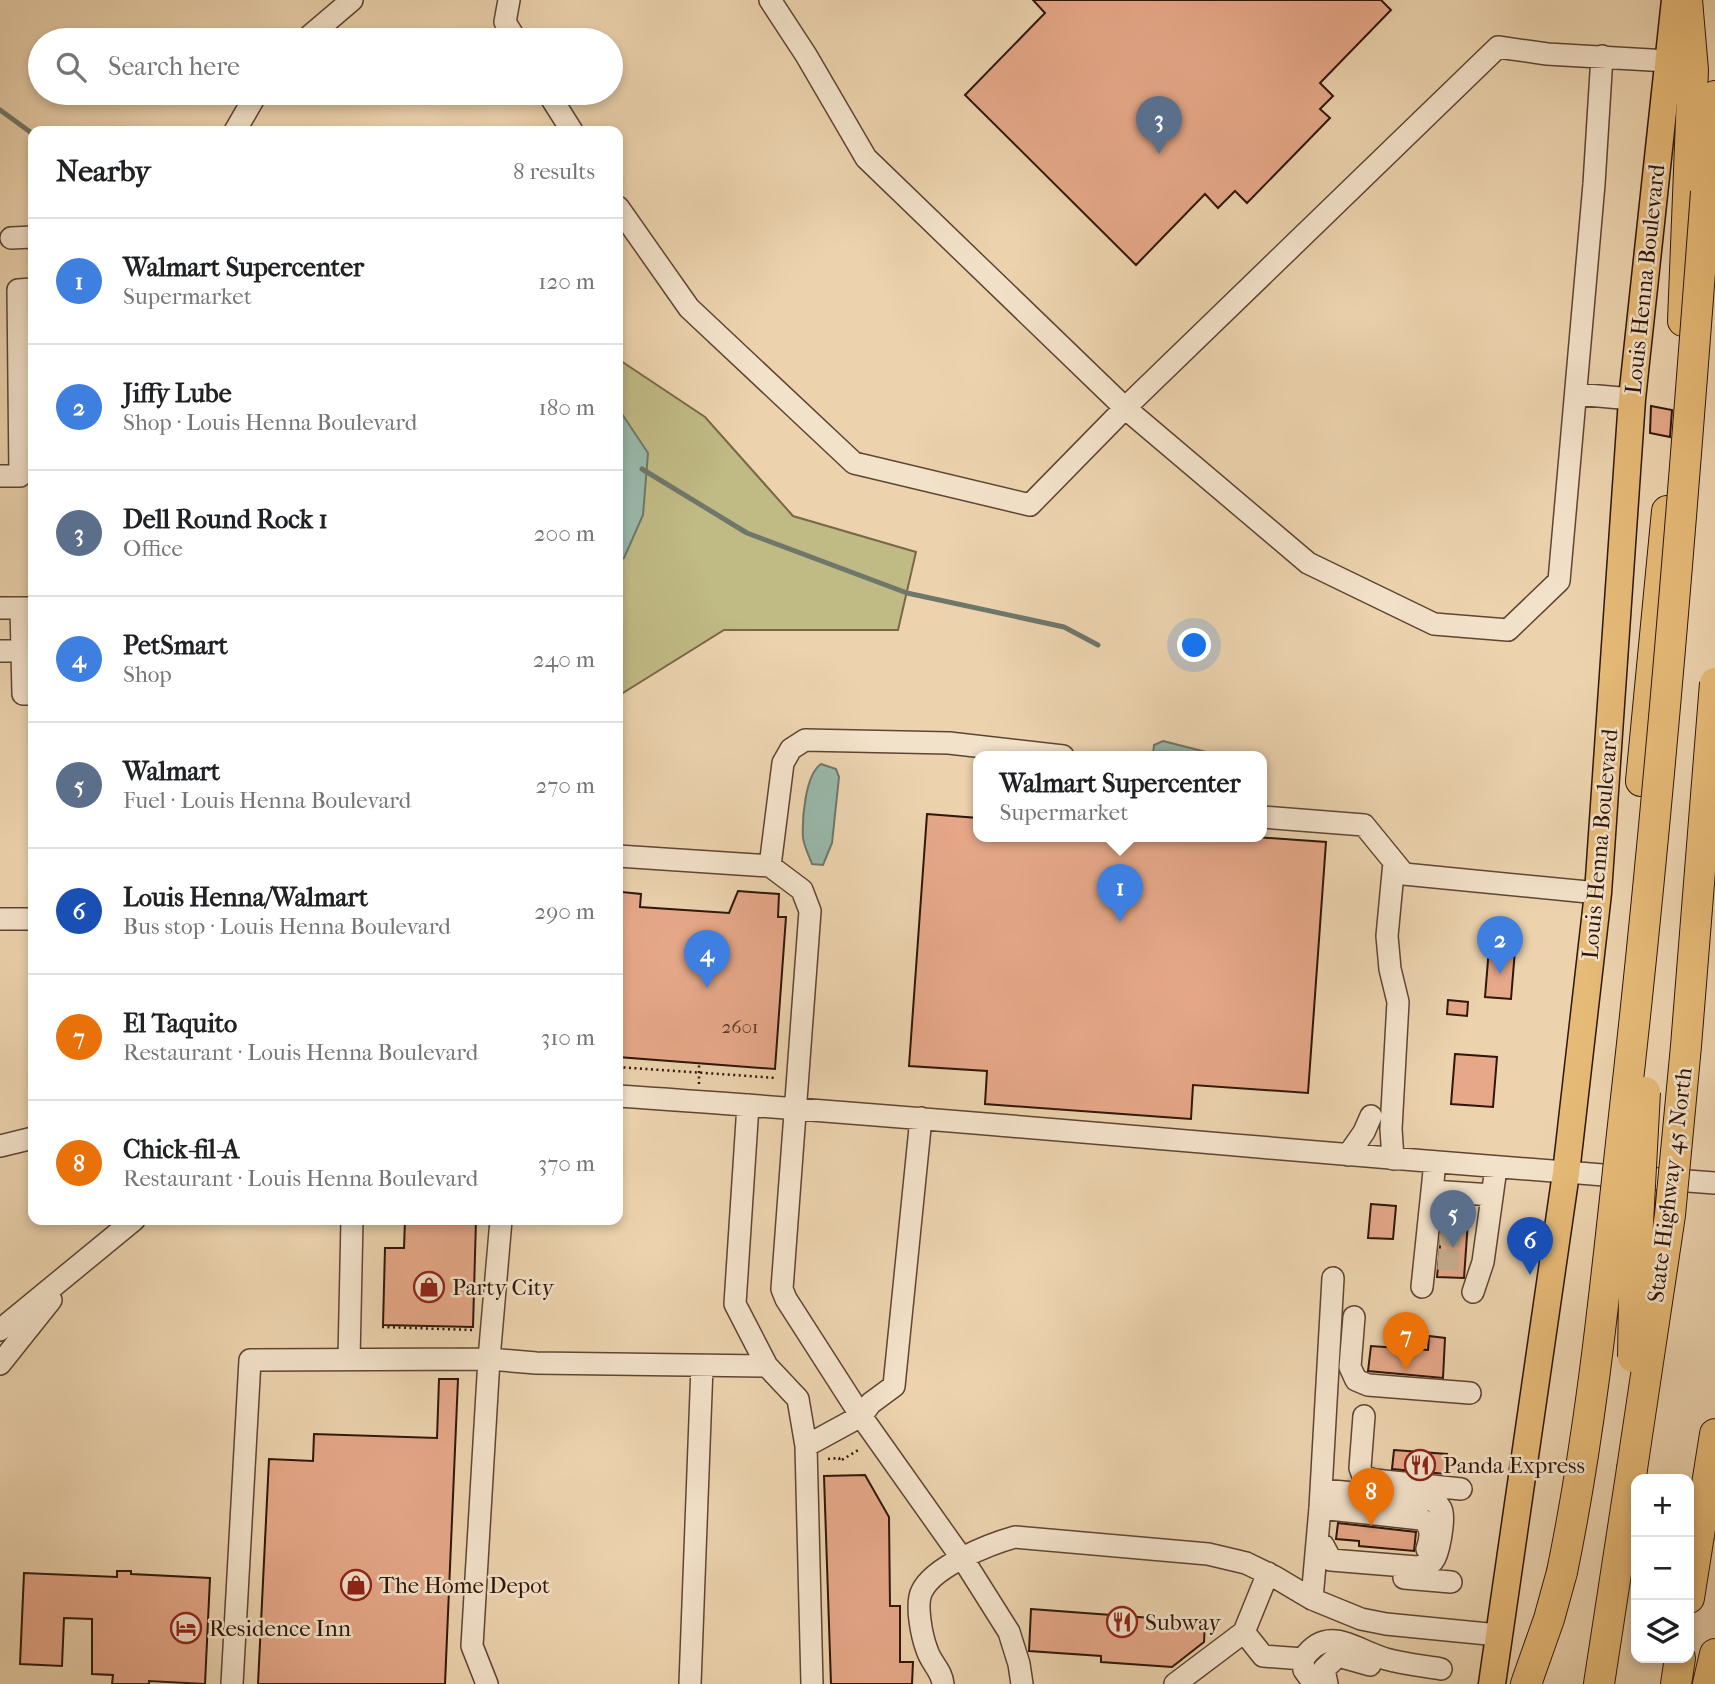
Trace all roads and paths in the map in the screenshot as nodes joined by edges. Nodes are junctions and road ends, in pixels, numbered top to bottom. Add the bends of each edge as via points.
1 (352, 0) edge
2 (509, 0) edge
3 (770, 0) edge
4 (1675, 0) edge
5 (1687, 0) edge
6 (319, 28) edge
7 (509, 28) edge
8 (1602, 56) junction
9 (1668, 61) junction
10 (1715, 96) edge
11 (250, 105) edge
12 (556, 105) edge
13 (238, 126) edge
14 (569, 126) edge
15 (623, 214) edge
16 (28, 237) edge
17 (11, 238) dead end
18 (28, 289) edge
19 (1576, 394) junction
20 (1632, 399) junction
21 (1125, 408) junction
22 (0, 476) edge
23 (18, 608) edge
24 (0, 651) edge
25 (28, 651) edge
26 (1715, 683) edge
27 (28, 694) edge
28 (1019, 751) edge
29 (1267, 817) edge
30 (623, 856) edge
31 (1394, 862) junction
32 (769, 866) junction
33 (1598, 893) junction
34 (0, 919) edge
35 (28, 919) edge
36 (699, 1063) dead end
37 (623, 1067) edge
38 (699, 1072) junction
39 (777, 1078) dead end
40 (699, 1090) dead end
41 (623, 1096) edge
42 (748, 1105) junction
43 (794, 1108) junction
44 (1371, 1116) dead end
45 (921, 1118) junction
46 (28, 1139) edge
47 (0, 1146) edge
48 (1348, 1155) junction
49 (1393, 1159) junction
50 (1435, 1163) junction
51 (1496, 1168) junction
52 (1566, 1173) junction
53 (1715, 1183) edge
54 (1432, 1191) junction
55 (1492, 1195) junction
56 (128, 1225) edge
57 (352, 1225) edge
58 (501, 1225) edge
59 (80, 1265) junction
60 (1333, 1278) dead end
61 (1422, 1287) dead end
62 (1474, 1292) dead end
63 (1354, 1317) dead end
64 (382, 1327) dead end
65 (0, 1330) edge
66 (478, 1330) dead end
67 (349, 1359) junction
68 (489, 1359) junction
69 (0, 1364) edge
70 (702, 1366) junction
71 (767, 1366) junction
72 (1470, 1392) dead end
73 (861, 1416) junction
74 (1364, 1416) dead end
75 (1715, 1434) edge
76 (806, 1446) junction
77 (862, 1447) dead end
78 (828, 1459) dead end
79 (1632, 1469) junction
80 (1461, 1489) dead end
81 (1321, 1499) junction
82 (1321, 1538) junction
83 (962, 1559) junction
84 (1694, 1566) edge
85 (1314, 1572) junction
86 (1268, 1573) junction
87 (1451, 1582) dead end
88 (1312, 1599) junction
89 (1244, 1632) junction
90 (1498, 1635) junction
91 (1715, 1654) edge
92 (1303, 1659) junction
93 (1679, 1663) edge
94 (232, 1684) edge
95 (487, 1684) edge
96 (690, 1684) edge
97 (812, 1684) edge
98 (943, 1684) edge
99 (1022, 1684) edge
100 (1175, 1684) edge
101 (1314, 1684) edge
102 (1327, 1684) edge
103 (1492, 1684) edge
104 (1526, 1684) edge
105 (1599, 1684) edge
106 (1676, 1684) edge
107 (1708, 1684) edge

1 - 6 street
2 - 7 street via 505,22
3 - 21 street via 866,158
4 - 9 main road, Louis Henna Boulevard
5 - 79 highway, bridge via 1693,70 1677,424 1641,780 1648,1014 1634,1298
8 - 9 street
8 - 19 street
8 - 21 street via 1498,47
9 - 20 main road, Louis Henna Boulevard
10 - 104 highway, bridge via 1675,607 1596,1370 1562,1572
11 - 13 street
12 - 14 street
15 - 21 street via 689,307 854,463 1030,505
16 - 17 street
18 - 22 street via 18,290 20,476
19 - 20 street
19 - 21 street via 1559,580 1508,630 1434,624 1308,563
20 - 33 main road, Louis Henna Boulevard
23 - 25 street
24 - 25 street
25 - 27 street via 23,694
26 - 79 highway, State Highway 45 North, bridge via 1671,1202
28 - 32 street via 949,743 805,740 792,749 783,764
29 - 31 street via 1364,825
30 - 32 street
31 - 33 street via 1404,874
31 - 49 street via 1387,936 1398,1002
32 - 43 street via 802,890 810,911
33 - 52 main road, Louis Henna Boulevard
34 - 35 street
36 - 38 path
37 - 38 path
38 - 39 path
38 - 40 path
41 - 42 street
42 - 43 street
42 - 71 street via 735,1304
43 - 45 street
43 - 73 street via 782,1289
44 - 48 street
45 - 48 street
45 - 73 street via 894,1386
46 - 47 street
48 - 49 street
49 - 50 street
50 - 51 street
50 - 54 street
51 - 52 street
51 - 55 street
52 - 53 street
52 - 90 main road, Louis Henna Boulevard
54 - 55 street
54 - 61 street via 1432,1258
55 - 62 street via 1477,1227
56 - 59 street
57 - 67 street
58 - 68 street
59 - 65 street
59 - 69 street
60 - 81 street
63 - 72 street via 1350,1367 1356,1380 1368,1385
64 - 66 path
67 - 68 street
67 - 94 street via 250,1360
68 - 70 street
68 - 95 street via 472,1646
70 - 71 street
70 - 96 street
71 - 76 street via 798,1399
73 - 76 street
73 - 83 street
74 - 80 street via 1363,1476
75 - 84 highway
76 - 97 street
77 - 78 path via 840,1461
79 - 105 highway, State Highway 45 North
81 - 82 street
81 - 82 street via 1421,1519 1430,1529 1430,1539 1419,1558 1336,1551
82 - 85 street
83 - 86 street via 1014,1536 1208,1554
83 - 98 street via 937,1574 922,1591 919,1614 927,1652 943,1676
83 - 99 street via 1009,1632
85 - 87 street
85 - 88 street
86 - 88 street
86 - 89 street
88 - 90 street via 1386,1624
89 - 92 street via 1263,1656
89 - 100 street
90 - 103 main road, Louis Henna Boulevard
91 - 107 highway
92 - 101 street via 1304,1670
92 - 102 street via 1321,1641 1343,1642 1441,1674 1387,1669 1338,1656 1324,1669
93 - 106 highway

